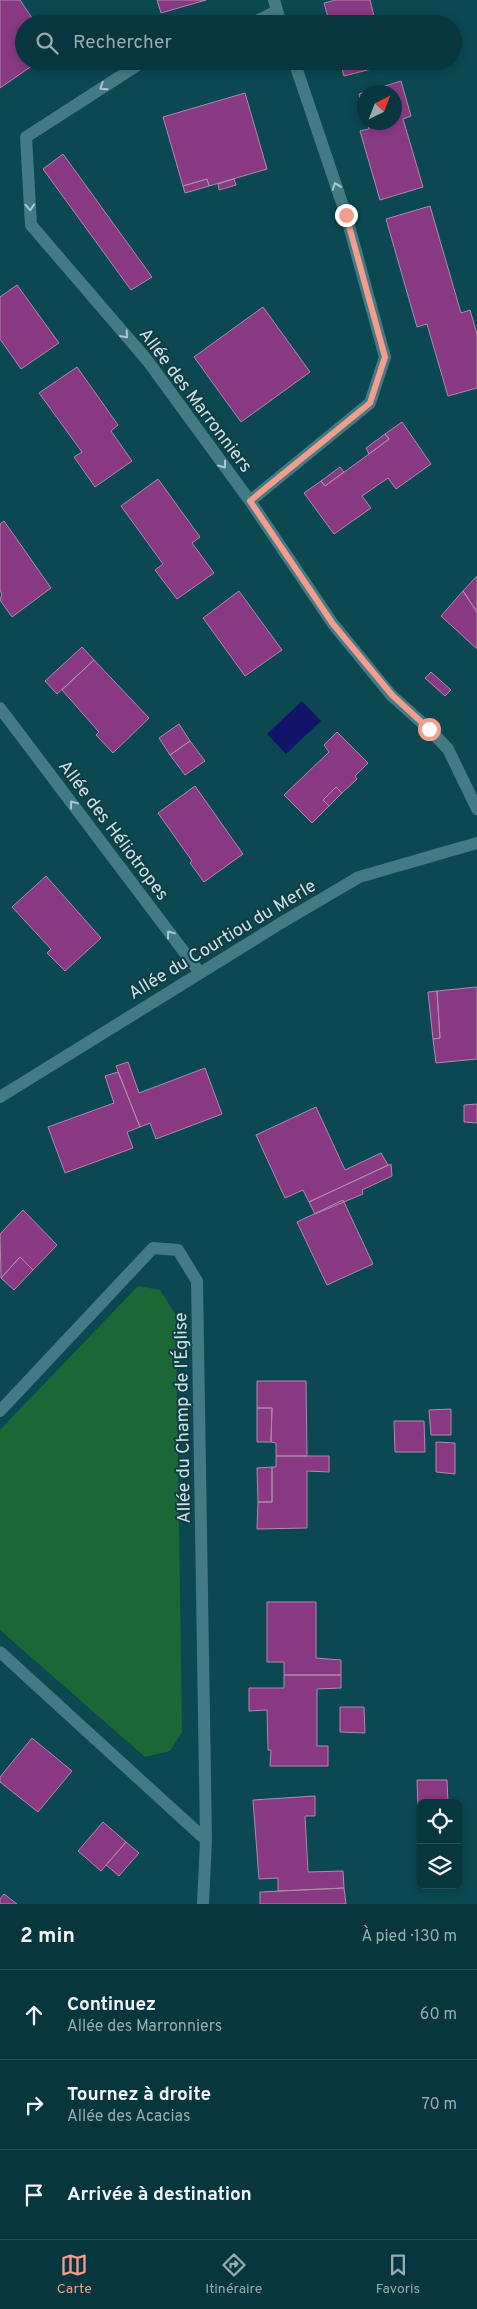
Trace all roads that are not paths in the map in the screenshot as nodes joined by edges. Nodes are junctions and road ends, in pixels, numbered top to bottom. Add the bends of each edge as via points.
1 (275, 5) edge
2 (262, 15) edge
3 (130, 70) edge
4 (297, 70) edge
5 (250, 501) junction
6 (0, 708) edge
7 (477, 810) edge
8 (477, 843) edge
9 (200, 973) junction
10 (0, 1096) edge
11 (0, 1411) edge
12 (0, 1652) edge
13 (206, 1840) junction
14 (204, 1904) edge

1 - 2 street
3 -> 5 street, Allée des Marronniers via 26,137 31,225 147,360
5 -> 4 street via 370,403 385,357 346,215
5 - 7 street, Allée des Marronniers via 333,624 392,695 448,749
9 -> 6 street, Allée des Héliotropes
8 - 9 street, Allée du Courtiou du Merle via 359,877
9 - 10 street, Allée du Courtiou du Merle
11 - 13 street, Allée du Champ de l'Église via 153,1248 178,1250 197,1281
12 - 13 street
13 - 14 street, Allée du Champ de l'Église

